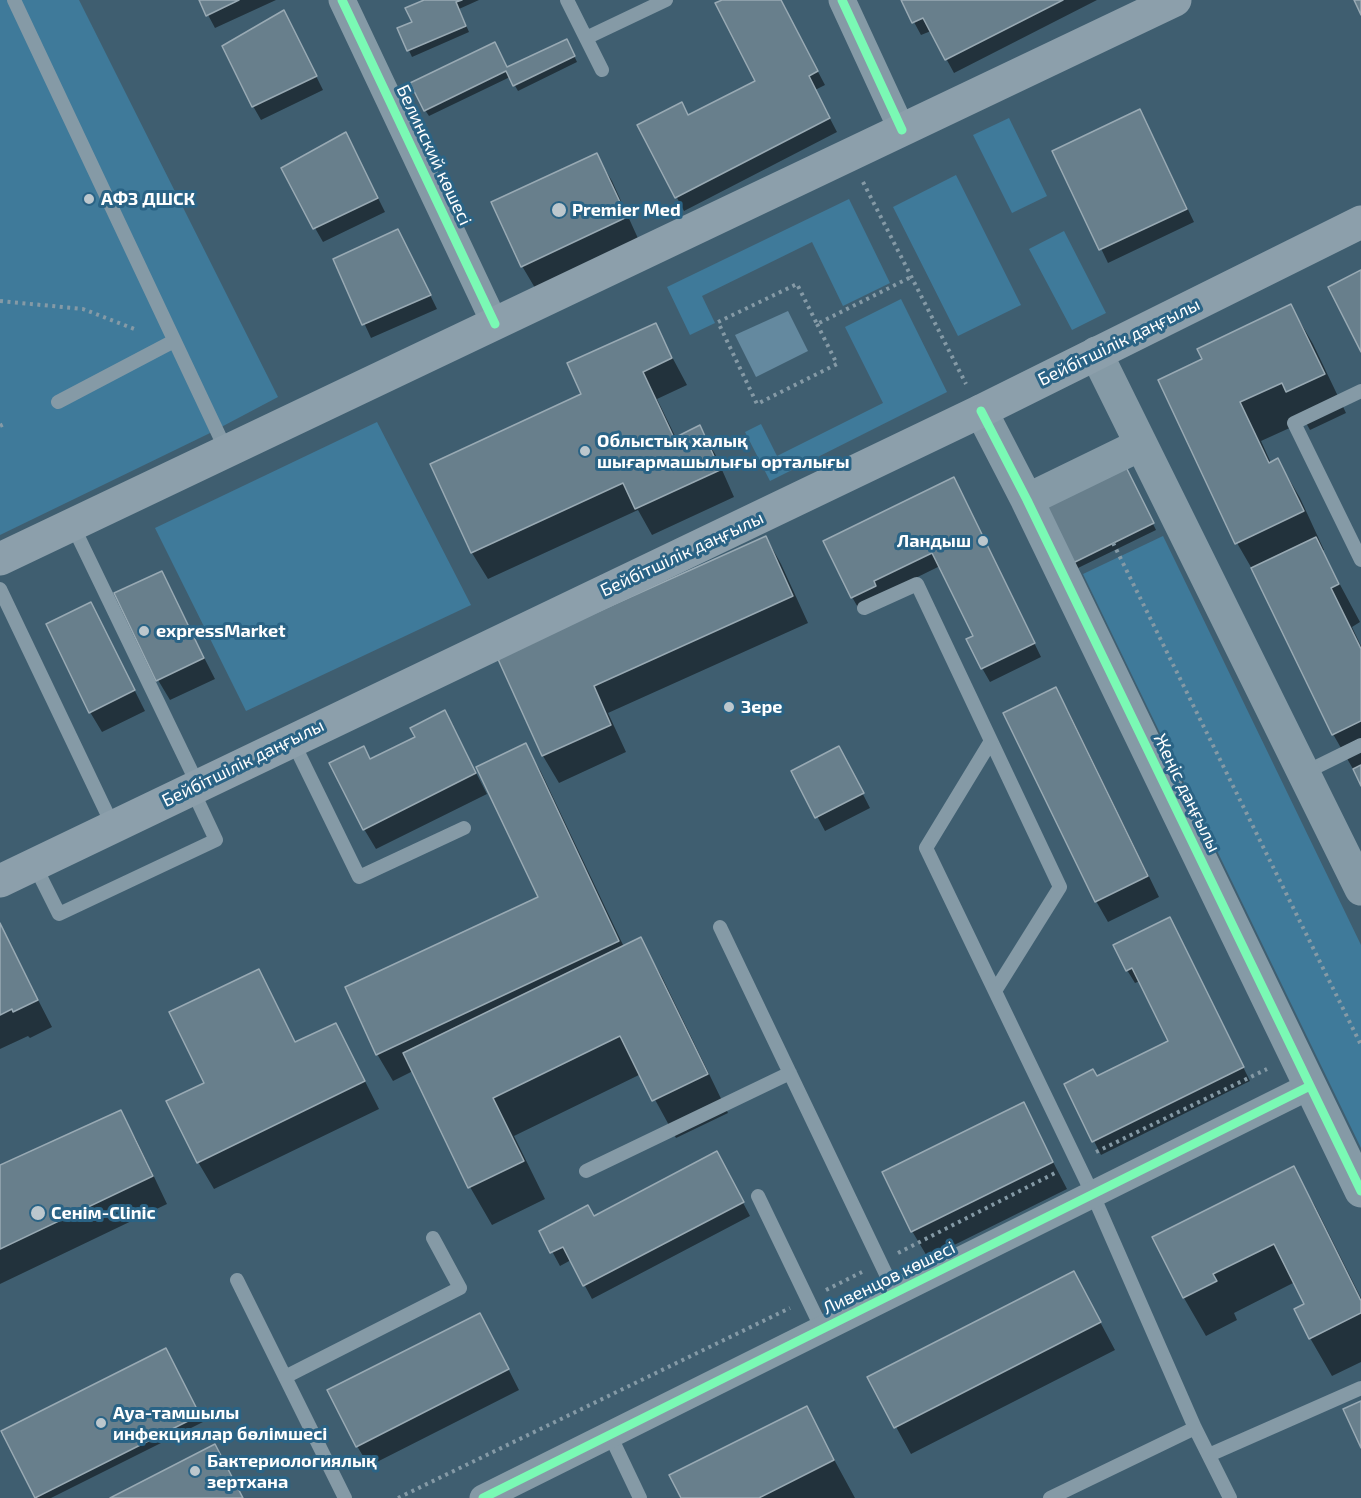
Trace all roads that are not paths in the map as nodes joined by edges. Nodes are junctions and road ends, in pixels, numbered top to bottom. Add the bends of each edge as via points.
1 (14, 0) edge
2 (342, 0) edge
3 (567, 0) edge
4 (666, 0) edge
5 (842, 0) edge
6 (1175, 0) edge
7 (586, 38) junction
8 (602, 70) dead end
9 (902, 130) junction
10 (1361, 222) edge
11 (495, 324) junction
12 (174, 340) junction
13 (1096, 353) junction
14 (1361, 391) edge
15 (58, 402) dead end
16 (981, 411) junction
17 (1140, 445) junction
18 (226, 450) junction
19 (1027, 500) junction
20 (72, 524) junction
21 (0, 559) edge
22 (1361, 560) edge
23 (0, 589) edge
24 (864, 608) dead end
25 (292, 740) junction
26 (991, 741) junction
27 (1361, 745) edge
28 (1304, 773) junction
29 (195, 787) junction
30 (113, 826) junction
31 (464, 828) dead end
32 (34, 864) junction
33 (0, 880) edge
34 (1361, 889) edge
35 (720, 927) dead end
36 (995, 990) junction
37 (790, 1073) junction
38 (1310, 1086) junction
39 (586, 1171) dead end
40 (1361, 1191) edge
41 (1093, 1195) junction
42 (758, 1196) dead end
43 (433, 1238) dead end
44 (237, 1281) dead end
45 (895, 1293) junction
46 (822, 1329) junction
47 (285, 1377) junction
48 (1361, 1388) edge
49 (1195, 1428) junction
50 (610, 1435) junction
51 (1209, 1455) junction
52 (345, 1498) edge
53 (483, 1498) edge
54 (640, 1498) edge
55 (1050, 1498) edge
56 (1230, 1498) edge

1 - 12 lane
2 - 11 street, Белинский көшесі
3 - 7 lane
4 - 7 lane
5 - 9 street
6 - 9 main road
7 - 8 lane
9 - 11 main road
10 - 13 main road, Бейбітшілік даңғылы
11 - 18 main road
12 - 15 lane
12 - 18 lane
13 - 16 main road, Бейбітшілік даңғылы
13 - 17 street
14 - 22 lane via 1294,423
16 - 19 street, Жеңіс даңғылы
16 - 25 main road, Бейбітшілік даңғылы
17 - 19 street
17 - 28 street
18 - 20 main road
19 - 38 street, Жеңіс даңғылы
20 - 21 main road
20 - 29 lane
23 - 30 lane
24 - 26 lane via 917,584
25 - 29 main road, Бейбітшілік даңғылы
25 - 31 lane via 359,877
26 - 36 lane via 926,848
26 - 36 lane via 1060,887
27 - 28 lane
28 - 34 street
29 - 30 main road, Бейбітшілік даңғылы
29 - 32 lane via 216,840 59,914
30 - 32 main road, Бейбітшілік даңғылы
32 - 33 main road, Бейбітшілік даңғылы
35 - 37 lane
36 - 41 lane
37 - 39 lane
37 - 45 lane
38 - 40 street, Жеңіс даңғылы
38 - 41 street, Ливенцов көшесі
41 - 45 street, Ливенцов көшесі
41 - 49 lane
42 - 46 lane
43 - 47 lane via 460,1288
44 - 47 lane
45 - 46 street, Ливенцов көшесі
46 - 50 street, Ливенцов көшесі
47 - 52 lane
48 - 51 lane
49 - 51 lane
49 - 55 lane
50 - 53 street, Ливенцов көшесі
50 - 54 lane
51 - 56 lane

